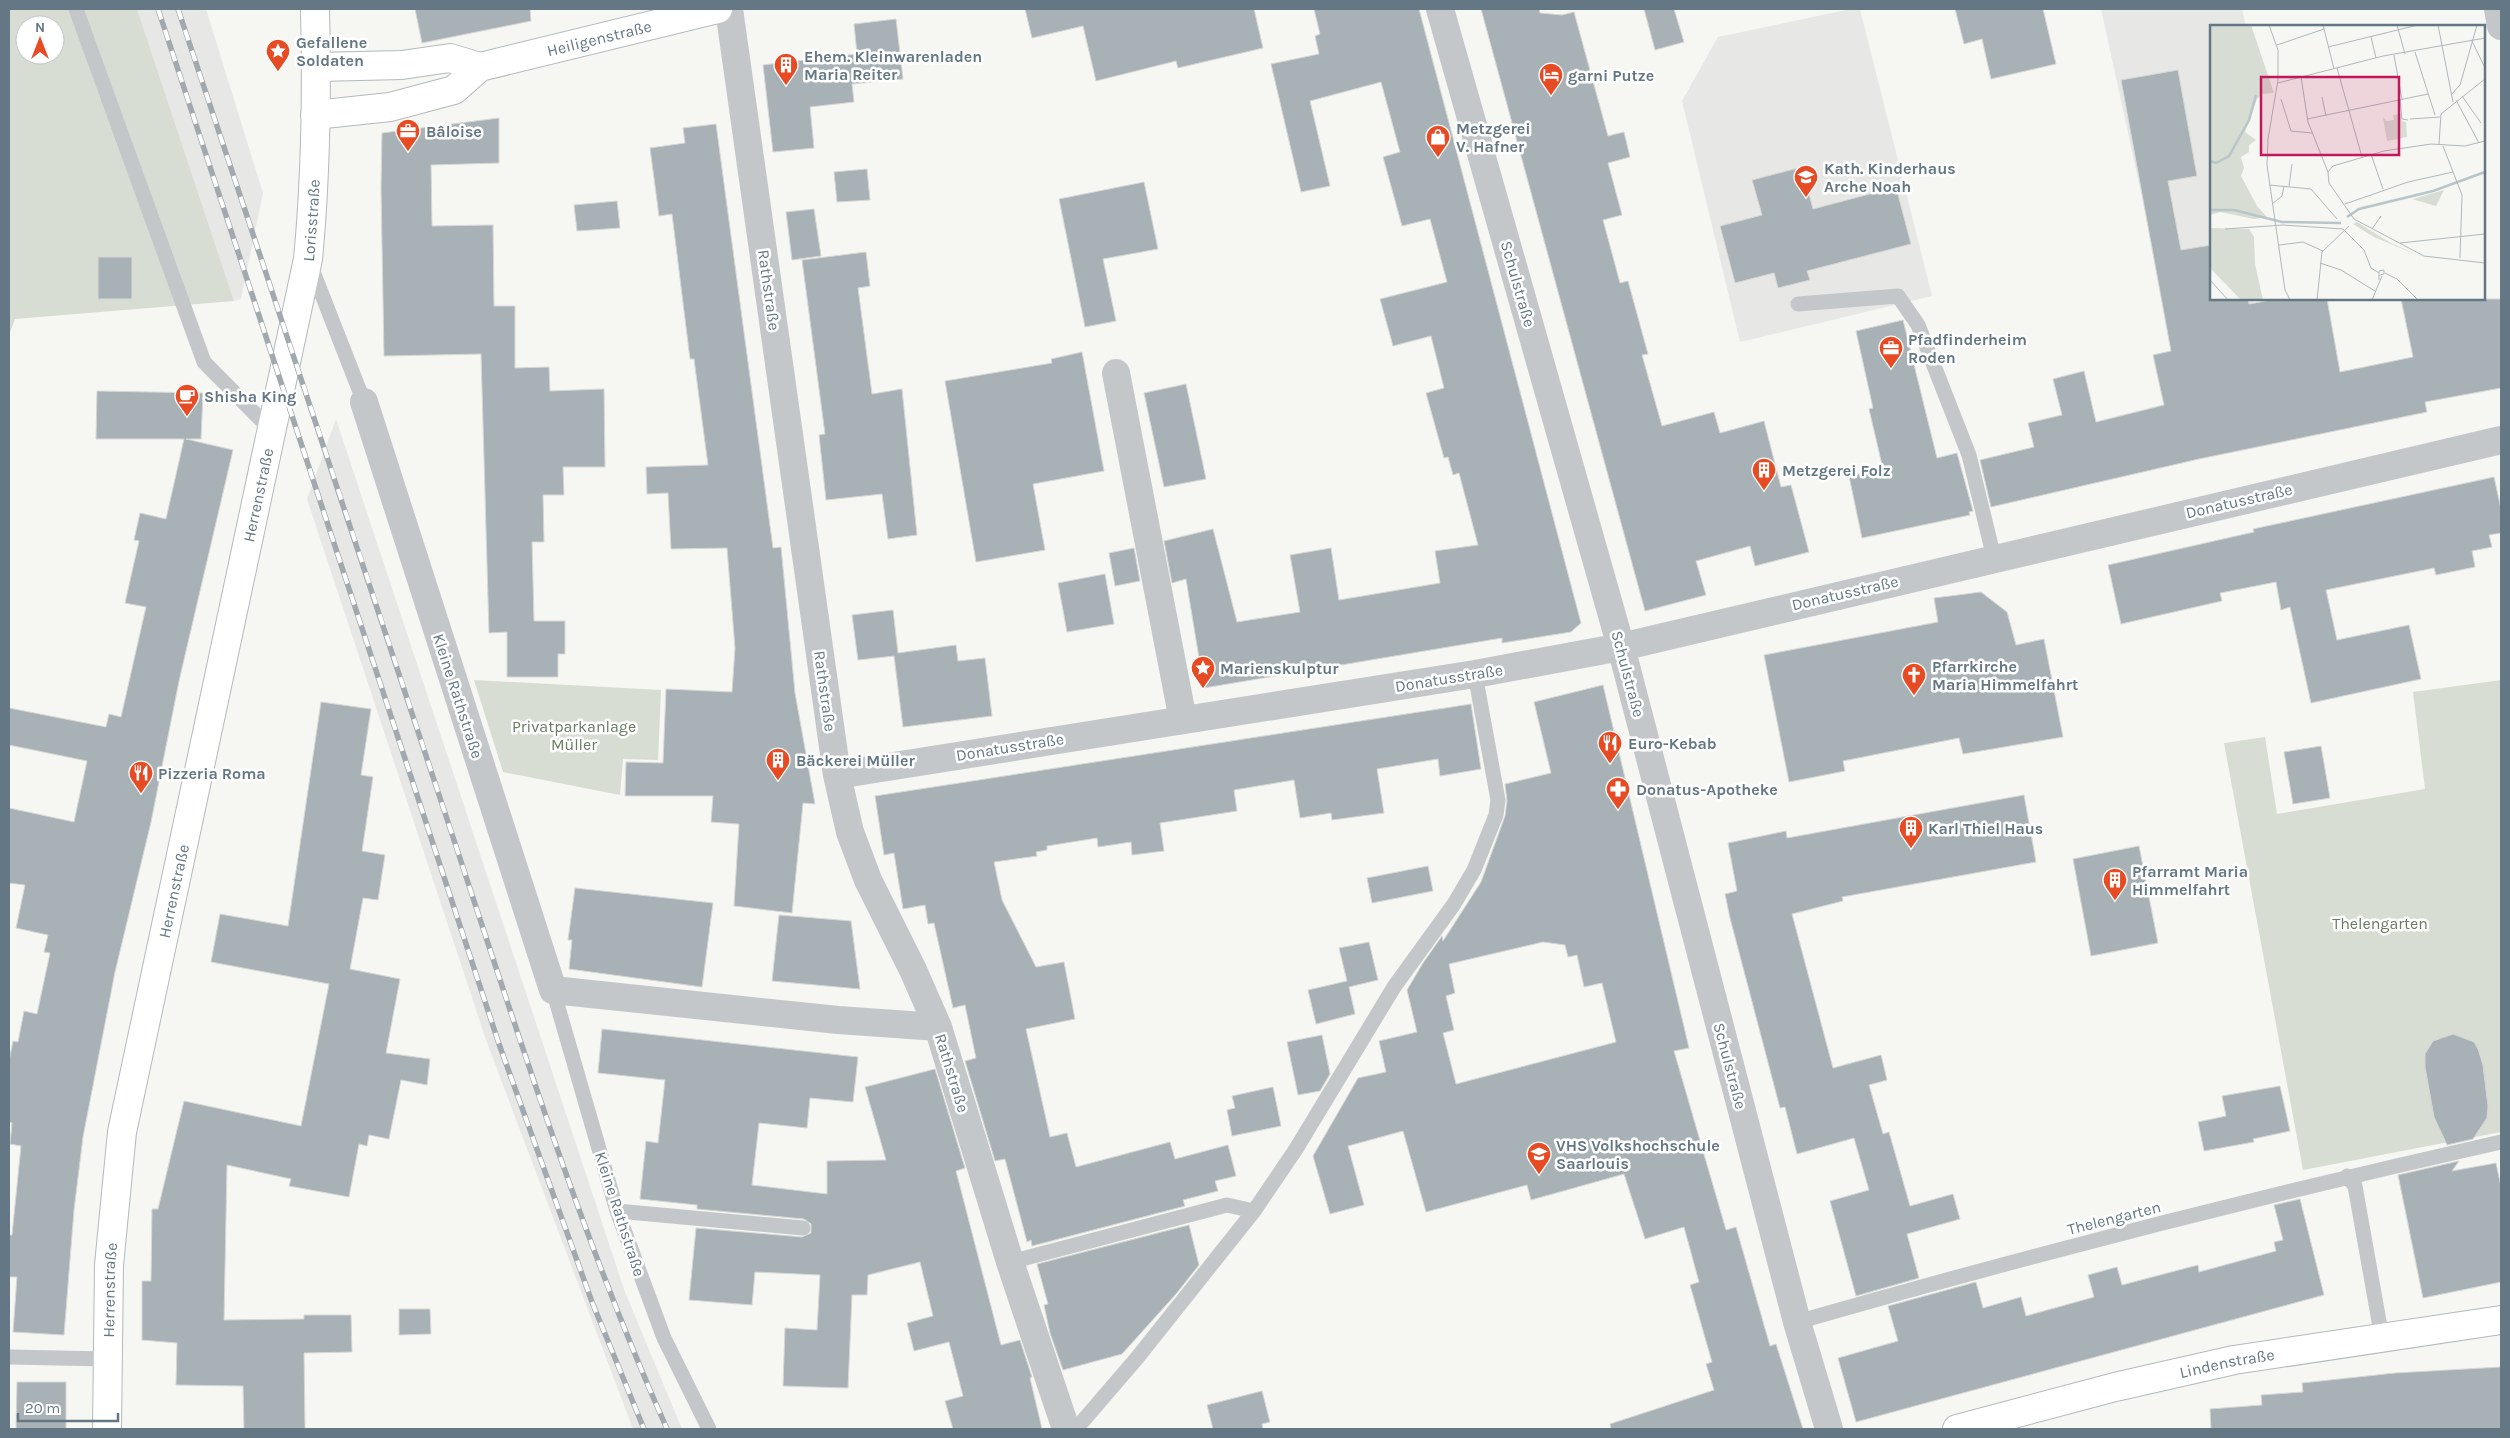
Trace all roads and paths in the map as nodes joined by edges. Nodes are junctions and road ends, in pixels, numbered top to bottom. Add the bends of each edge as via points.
1 (76, 9) edge
2 (316, 9) edge
3 (718, 9) edge
4 (729, 9) edge
5 (1440, 9) edge
6 (2498, 9) edge
7 (2501, 26) edge
8 (317, 67) junction
9 (480, 67) junction
10 (315, 115) junction
11 (308, 259) junction
12 (1798, 304) dead end
13 (1116, 373) dead end
14 (364, 402) joint
15 (270, 429) junction
16 (2501, 440) edge
17 (1994, 558) junction
18 (1621, 647) junction
19 (1475, 674) junction
20 (1183, 720) junction
21 (837, 775) junction
22 (553, 990) junction
23 (938, 1028) junction
24 (2501, 1142) edge
25 (2347, 1176) junction
26 (617, 1211) junction
27 (1254, 1211) junction
28 (803, 1228) dead end
29 (1010, 1262) junction
30 (2501, 1320) edge
31 (1797, 1322) junction
32 (2382, 1338) junction
33 (9, 1357) edge
34 (107, 1359) junction
35 (2016, 1421) edge
36 (107, 1429) edge
37 (709, 1429) edge
38 (1066, 1429) edge
39 (1076, 1429) edge
40 (1830, 1429) edge
41 (1957, 1429) edge

1 - 15 lane via 204,362
2 - 8 street, Lorisstraße
3 - 9 street, Heiligenstraße
4 - 21 street, Rathstraße
5 - 18 street, Schulstraße
6 - 7 street
8 - 9 street via 402,65 450,58
8 - 10 street, Lorisstraße
9 - 10 street, Heiligenstraße via 454,90 390,107
10 - 11 street, Lorisstraße
11 - 14 lane
11 - 15 street, Lorisstraße
12 - 17 lane via 1898,296 1918,325 1969,455
13 - 20 street
14 - 22 street, Kleine Rathstraße
15 - 34 street, Herrenstraße via 122,1132 108,1264
16 - 17 street, Donatusstraße
17 - 18 street, Donatusstraße
18 - 19 street, Donatusstraße
18 - 31 street, Schulstraße
19 - 20 street, Donatusstraße
19 - 27 lane via 1498,800 1496,815 1474,870 1454,904 1394,987 1296,1149
20 - 21 street, Donatusstraße
21 - 23 street, Rathstraße via 850,832 868,880
22 - 23 street
22 - 26 lane, Kleine Rathstraße
23 - 29 street, Rathstraße
24 - 25 lane, Thelengarten
25 - 31 lane, Thelengarten
25 - 32 lane via 2355,1186
26 - 28 lane
26 - 37 lane, Kleine Rathstraße via 664,1338
27 - 29 lane via 1227,1205
27 - 39 lane
29 - 38 street, Rathstraße
30 - 32 street, Lindenstraße
31 - 40 street, Schulstraße
32 - 35 street, Lindenstraße via 2234,1360 2115,1387
33 - 34 lane, Herrenstraße
34 - 36 street, Herrenstraße
35 - 41 street, Lindenstraße

